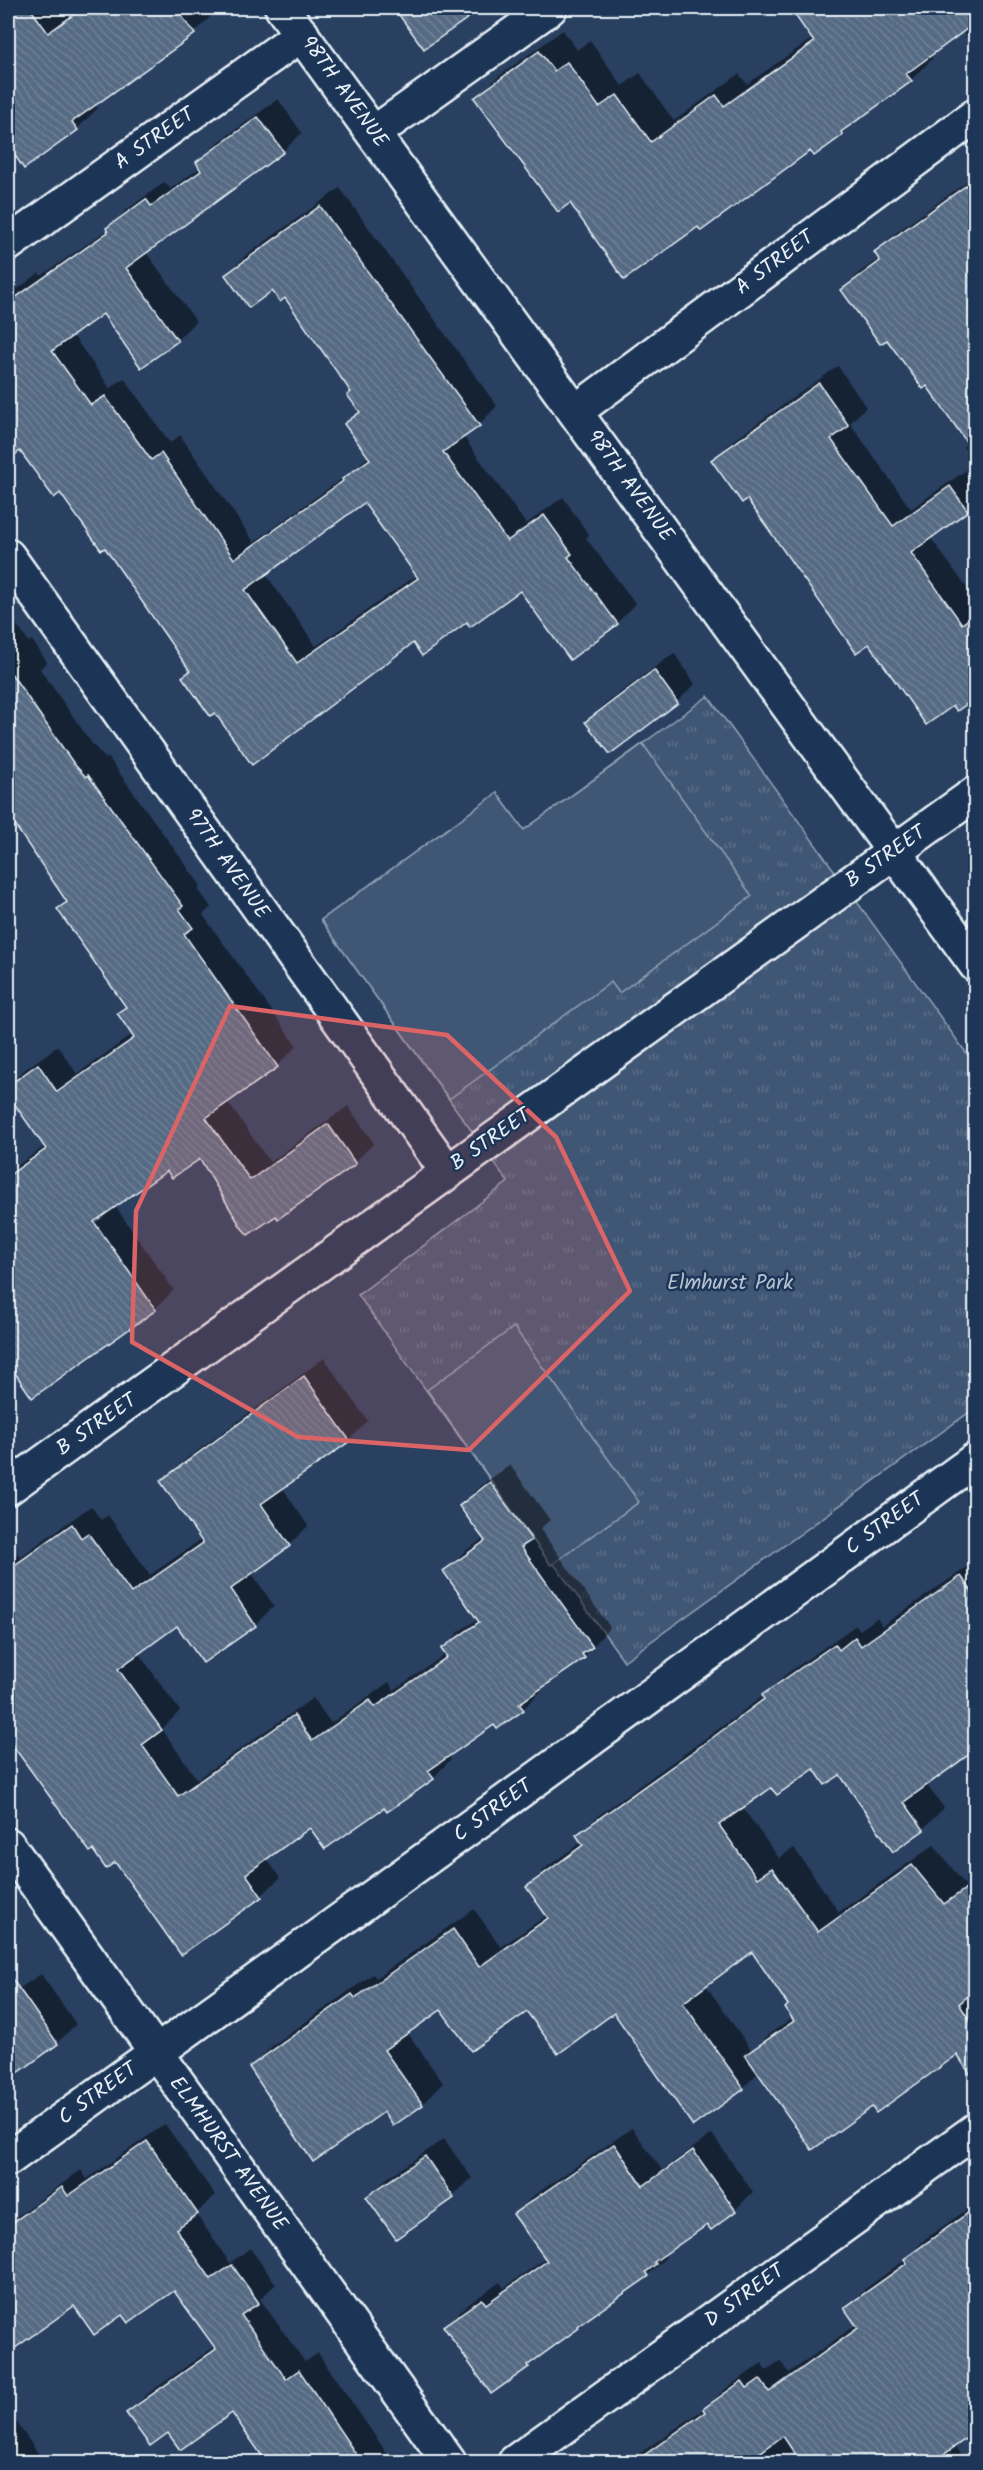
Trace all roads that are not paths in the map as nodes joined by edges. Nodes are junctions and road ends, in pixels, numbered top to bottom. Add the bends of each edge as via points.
1 (282, 8) edge
2 (550, 8) edge
3 (302, 34) junction
4 (975, 115) edge
5 (374, 133) junction
6 (8, 244) edge
7 (576, 411) junction
8 (8, 556) edge
9 (975, 794) edge
10 (894, 852) junction
11 (975, 965) edge
12 (447, 1171) junction
13 (975, 1459) edge
14 (8, 1488) edge
15 (8, 1845) edge
16 (155, 2052) junction
17 (975, 2130) edge
18 (8, 2160) edge
19 (449, 2463) edge
20 (515, 2463) edge

1 - 3 street, 98TH AVENUE
2 - 5 street
3 - 5 street, 98TH AVENUE
3 - 6 street, A STREET
4 - 7 street, A STREET
5 - 7 street, 98TH AVENUE
7 - 10 street, 98TH AVENUE
8 - 12 street, 97TH AVENUE
9 - 10 street, B STREET
10 - 11 street, 98TH AVENUE
10 - 12 street, B STREET
12 - 14 street, B STREET
13 - 16 street, C STREET
15 - 16 street, ELMHURST AVENUE
16 - 18 street, C STREET
16 - 19 street, ELMHURST AVENUE
17 - 20 street, D STREET

